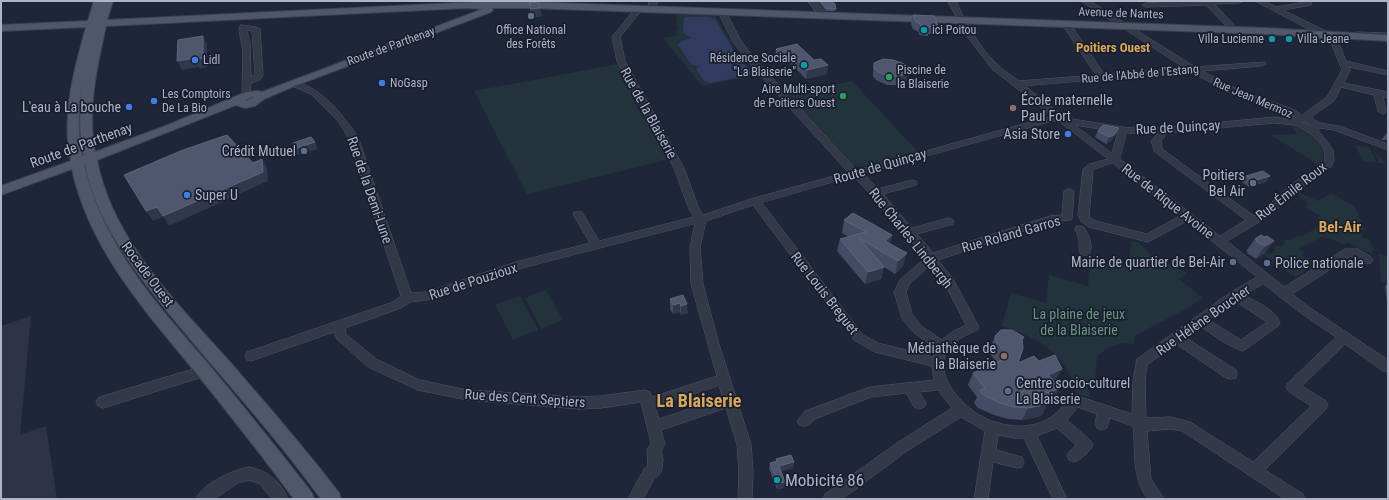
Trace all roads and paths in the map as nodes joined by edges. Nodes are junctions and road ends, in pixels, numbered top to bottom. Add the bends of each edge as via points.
1 (99, 1) edge
2 (108, 1) edge
3 (520, 1) edge
4 (812, 1) edge
5 (952, 1) edge
6 (1085, 1) edge
7 (1239, 1) edge
8 (1259, 1) edge
9 (1208, 2) edge
10 (1308, 3) dead end
11 (499, 5) edge
12 (652, 5) edge
13 (1146, 5) dead end
14 (639, 9) junction
15 (1276, 9) junction
16 (722, 12) junction
17 (824, 16) junction
18 (962, 20) junction
19 (97, 23) junction
20 (1066, 24) junction
21 (1125, 27) junction
22 (1, 28) edge
23 (1235, 30) junction
24 (1327, 33) junction
25 (1388, 35) edge
26 (1388, 38) edge
27 (1344, 62) junction
28 (1262, 64) dead end
29 (1191, 69) junction
30 (1388, 73) edge
31 (309, 76) junction
32 (1102, 77) junction
33 (247, 81) junction
34 (293, 82) junction
35 (1017, 84) junction
36 (1338, 84) junction
37 (314, 92) junction
38 (1378, 93) junction
39 (1388, 95) edge
40 (249, 98) junction
41 (1382, 111) dead end
42 (1061, 118) junction
43 (1301, 120) junction
44 (1314, 127) junction
45 (1124, 130) junction
46 (1164, 131) junction
47 (1388, 147) edge
48 (90, 158) junction
49 (1115, 160) junction
50 (77, 163) junction
51 (856, 172) junction
52 (912, 183) dead end
53 (1, 191) edge
54 (1069, 191) dead end
55 (875, 193) junction
56 (755, 200) junction
57 (578, 214) dead end
58 (1187, 216) junction
59 (701, 220) junction
60 (1254, 220) junction
61 (949, 222) dead end
62 (1080, 230) dead end
63 (910, 232) junction
64 (1220, 241) junction
65 (596, 245) junction
66 (1085, 252) dead end
67 (931, 259) junction
68 (1367, 260) dead end
69 (1265, 278) junction
70 (1284, 293) junction
71 (1235, 294) junction
72 (407, 298) junction
73 (1200, 320) junction
74 (338, 326) junction
75 (1344, 337) junction
76 (1177, 338) junction
77 (943, 347) junction
78 (251, 356) dead end
79 (938, 363) junction
80 (1388, 367) edge
81 (204, 371) junction
82 (1231, 374) dead end
83 (725, 379) junction
84 (942, 384) junction
85 (910, 388) junction
86 (731, 401) junction
87 (103, 402) dead end
88 (919, 403) dead end
89 (648, 404) junction
90 (961, 410) junction
91 (1105, 410) junction
92 (804, 421) dead end
93 (1058, 421) junction
94 (1139, 422) junction
95 (1102, 424) dead end
96 (653, 427) junction
97 (993, 427) junction
98 (1028, 432) junction
99 (988, 454) junction
100 (1074, 456) dead end
101 (1017, 462) dead end
102 (1253, 470) junction
103 (745, 498) edge
104 (203, 499) edge
105 (281, 499) edge
106 (305, 499) edge
107 (332, 499) edge
108 (635, 499) edge
109 (830, 499) edge
110 (981, 499) edge
111 (1060, 499) edge
112 (1157, 499) edge
113 (1298, 499) edge

1 - 19 main road
2 - 19 main road, Rocade Ouest
3 - 11 street
4 - 17 street
5 - 18 street, Rue de Rique Avoine
6 - 21 street, Rue Jean Mermoz
7 - 9 street
8 - 15 street
9 - 13 street
9 - 23 street
10 - 15 street
11 - 14 main road, Avenue de Nantes
11 - 19 main road, Avenue de Nantes
11 - 31 main road, Route de Parthenay
12 - 14 main road, Avenue de Nantes
12 - 16 main road, Avenue de Nantes
14 - 59 street, Rue de la Blaiserie via 616,37 621,61 680,168 694,209
15 - 24 street
16 - 17 main road, Avenue de Nantes
16 - 51 street, Rue Charles Lindbergh via 737,42 752,62 852,171
17 - 18 main road, Avenue de Nantes
18 - 20 main road, Avenue de Nantes
18 - 35 street, Rue de Rique Avoine via 977,46 995,68
19 - 22 main road, Avenue de Nantes
19 - 48 main road, Rocade Ouest via 86,106
19 - 50 main road, Rocade Ouest via 76,91 73,118
20 - 21 main road, Avenue de Nantes
20 - 32 street
21 - 23 main road, Avenue de Nantes
21 - 29 street, Rue Jean Mermoz
23 - 24 main road, Avenue de Nantes
24 - 25 street
24 - 26 main road, Avenue de Nantes
24 - 27 street
27 - 30 street
27 - 36 street via 1346,70
28 - 29 street, Rue de l'Abbé de l'Estang
29 - 32 street, Rue de l'Abbé de l'Estang
29 - 43 street, Rue Jean Mermoz via 1236,92 1292,112
31 - 34 main road, Route de Parthenay
31 - 37 street, Rue de la Demi-Lune
32 - 35 street, Rue de l'Abbé de l'Estang
33 - 33 street via 245,33 244,28 256,29 259,75
33 - 40 street
34 - 37 street, Rue de la Demi-Lune
34 - 40 main road, Route de Parthenay
35 - 42 street, Rue de Rique Avoine
36 - 38 street
36 - 43 street via 1331,99
37 - 72 street, Rue de la Demi-Lune via 341,118 353,137
38 - 39 street
38 - 41 street
40 - 48 main road, Route de Parthenay
42 - 45 street, Rue de Quinçay
42 - 49 street, Rue de Rique Avoine
42 - 51 street, Route de Quinçay via 1053,118
43 - 44 street, Rue Jean Mermoz via 1301,126
43 - 46 street, Rue de Quinçay via 1269,120
44 - 47 street via 1333,127
44 - 60 street, Rue Émile Roux via 1324,143 1330,160 1328,165 1298,183 1267,213
45 - 46 street, Rue de Quinçay
45 - 49 street
46 - 60 street via 1156,141 1158,150
48 - 50 main road, Route de Parthenay
48 - 107 main road, Rocade Ouest via 106,208 117,232 136,261
49 - 58 street, Rue de Rique Avoine
49 - 58 street via 1088,169 1083,214 1086,221 1148,238
50 - 53 main road, Route de Parthenay
50 - 81 main road, Rocade Ouest via 95,219 113,255 138,291
51 - 55 street, Rue Charles Lindbergh
51 - 56 street, Route de Quinçay
52 - 55 street
54 - 67 street, Rue Roland Garros via 1067,218 1054,218
55 - 63 street, Rue Charles Lindbergh
56 - 59 street, Route de Quinçay
56 - 79 street, Rue Louis Breguet via 859,338 875,347
57 - 65 street
58 - 64 street, Rue de Rique Avoine
59 - 65 street, Rue de Pouzioux
59 - 83 street via 695,248 697,284
60 - 64 street, Rue Émile Roux
61 - 63 street
62 - 66 street, Rue Roland Garros via 1085,238
63 - 67 street, Rue Charles Lindbergh
64 - 69 street, Rue de Rique Avoine
65 - 72 street, Rue de Pouzioux via 520,265 427,296
67 - 77 street, Rue Charles Lindbergh via 949,282 973,327 958,334
67 - 77 street via 904,283 900,292 906,315 916,328
68 - 70 street via 1354,252 1349,252
69 - 70 street, Rue de Rique Avoine
69 - 71 street, Rue Hélène Boucher
70 - 75 street, Rue de Rique Avoine
71 - 73 street, Rue Hélène Boucher
71 - 73 street via 1268,315 1274,323 1242,346
72 - 74 street, Rue de Pouzioux via 397,305
73 - 76 street, Rue Hélène Boucher
74 - 78 street, Rue de Pouzioux
74 - 89 street, Rue des Cent Septiers via 341,336 372,363 418,385 466,395 579,403 645,396
75 - 80 street, Rue de Rique Avoine
75 - 102 street via 1293,387 1321,405
76 - 82 street
76 - 94 street, Rue Hélène Boucher via 1141,363
77 - 79 street
79 - 84 street
81 - 87 street
81 - 106 main road, Rocade Ouest
83 - 86 street
83 - 89 street
84 - 85 street
84 - 90 street
85 - 88 street
85 - 92 street via 870,392 810,415
86 - 96 street
86 - 103 street via 744,444
89 - 96 street
90 - 97 street
90 - 109 street via 905,445
91 - 93 street via 1075,401
91 - 94 street
91 - 95 street
93 - 98 street
93 - 100 street via 1086,445
94 - 102 street via 1185,426
94 - 112 street via 1144,479
96 - 108 street via 658,444 654,450 655,468
97 - 98 street via 1011,432
97 - 99 street
98 - 111 street
99 - 101 street
99 - 110 street
102 - 113 street
104 - 105 street via 221,484 244,474 252,474 264,479

